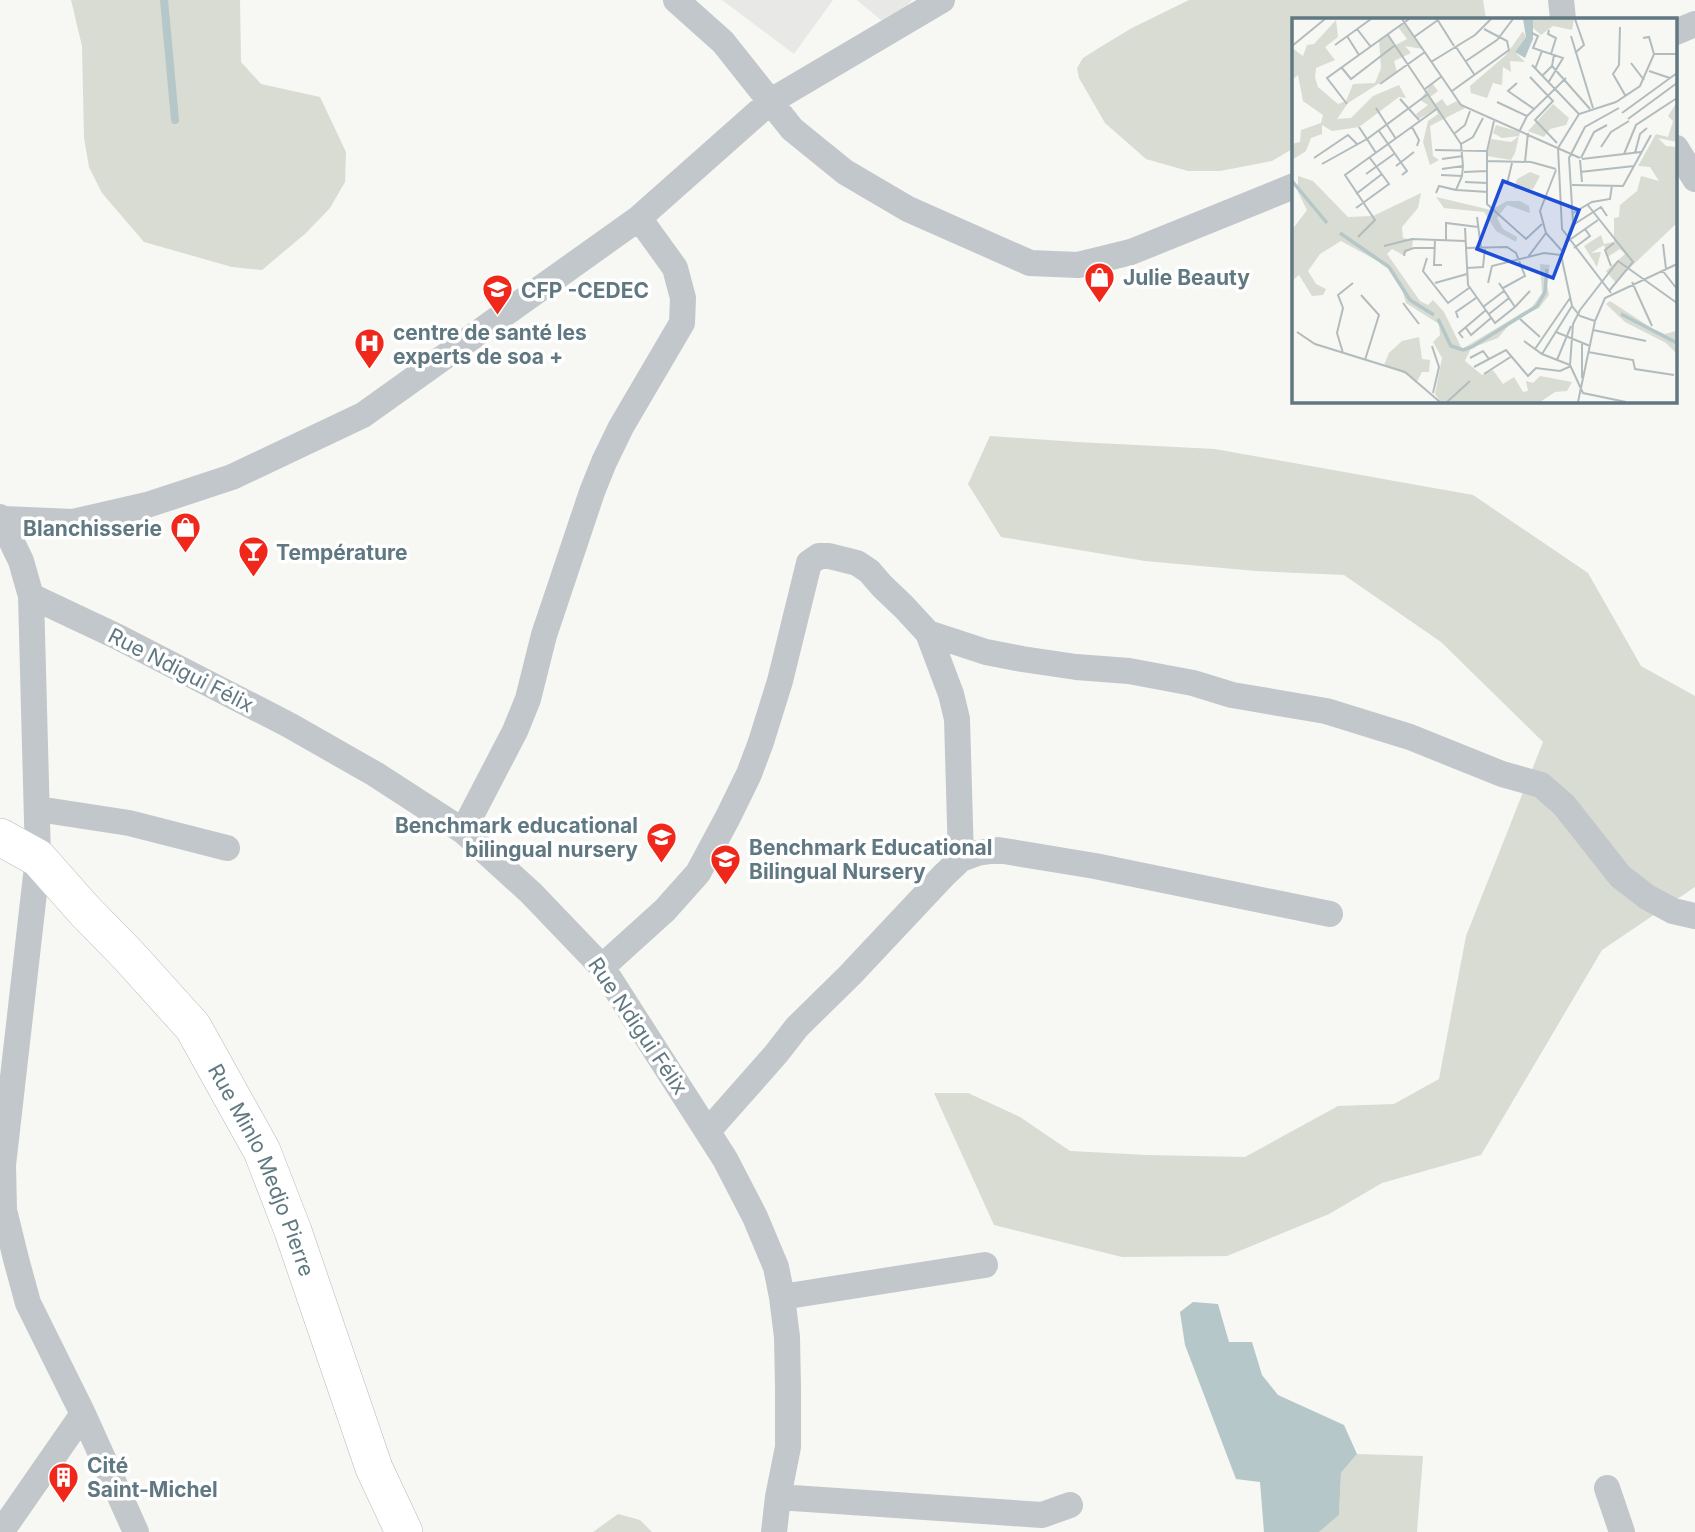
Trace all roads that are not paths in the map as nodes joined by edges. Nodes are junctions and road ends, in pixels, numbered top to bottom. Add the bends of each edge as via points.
1 (677, 0) edge
2 (942, 0) edge
3 (1561, 0) edge
4 (1563, 18) edge
5 (1695, 24) edge
6 (1678, 31) edge
7 (771, 101) junction
8 (1678, 151) edge
9 (1695, 179) edge
10 (1292, 187) edge
11 (639, 218) junction
12 (1, 518) edge
13 (30, 596) junction
14 (928, 633) junction
15 (38, 809) junction
16 (463, 831) junction
17 (0, 837) edge
18 (227, 848) dead end
19 (38, 858) junction
20 (961, 859) junction
21 (1330, 914) dead end
22 (1695, 916) edge
23 (602, 967) junction
24 (708, 1131) junction
25 (2, 1167) edge
26 (985, 1265) dead end
27 (782, 1297) junction
28 (83, 1414) junction
29 (1607, 1488) dead end
30 (778, 1497) junction
31 (1070, 1505) dead end
32 (1, 1532) edge
33 (136, 1532) edge
34 (404, 1532) edge
35 (774, 1532) edge
36 (1622, 1532) edge

1 - 7 street via 723,42
2 - 7 street
3 - 4 street
5 - 6 street
7 - 10 street via 792,128 845,172 908,209 1030,263 1078,265 1131,252
7 - 11 street
8 - 9 street
11 - 12 street via 363,415 232,477 147,505 73,522
11 - 16 street via 676,268 683,298 682,323 604,462 516,731
12 - 13 street via 22,561
13 - 15 street
13 - 16 street, Rue Ndigui Félix via 289,725
14 - 20 street via 957,719
14 - 22 street via 1010,657 1129,671 1326,711 1541,785 1564,805 1620,876 1656,902
14 - 23 street via 857,563 829,556 808,563 761,742 728,817 698,873
15 - 18 street via 129,824
15 - 19 street
16 - 23 street, Rue Ndigui Félix
17 - 19 street, Rue Minlo Medjo Pierre
19 - 25 street
19 - 34 street, Rue Minlo Medjo Pierre via 193,1027 262,1151 374,1468
20 - 21 street via 998,850
20 - 24 street via 797,1027
23 - 24 street, Rue Ndigui Félix
24 - 27 street, Rue Ndigui Félix via 755,1217 776,1267
25 - 28 street via 4,1210 29,1303
26 - 27 street
27 - 30 street, Rue Ndigui Félix via 788,1447
28 - 32 street
28 - 33 street
29 - 36 street
30 - 31 street via 1042,1515
30 - 35 street, Rue Ndigui Félix

